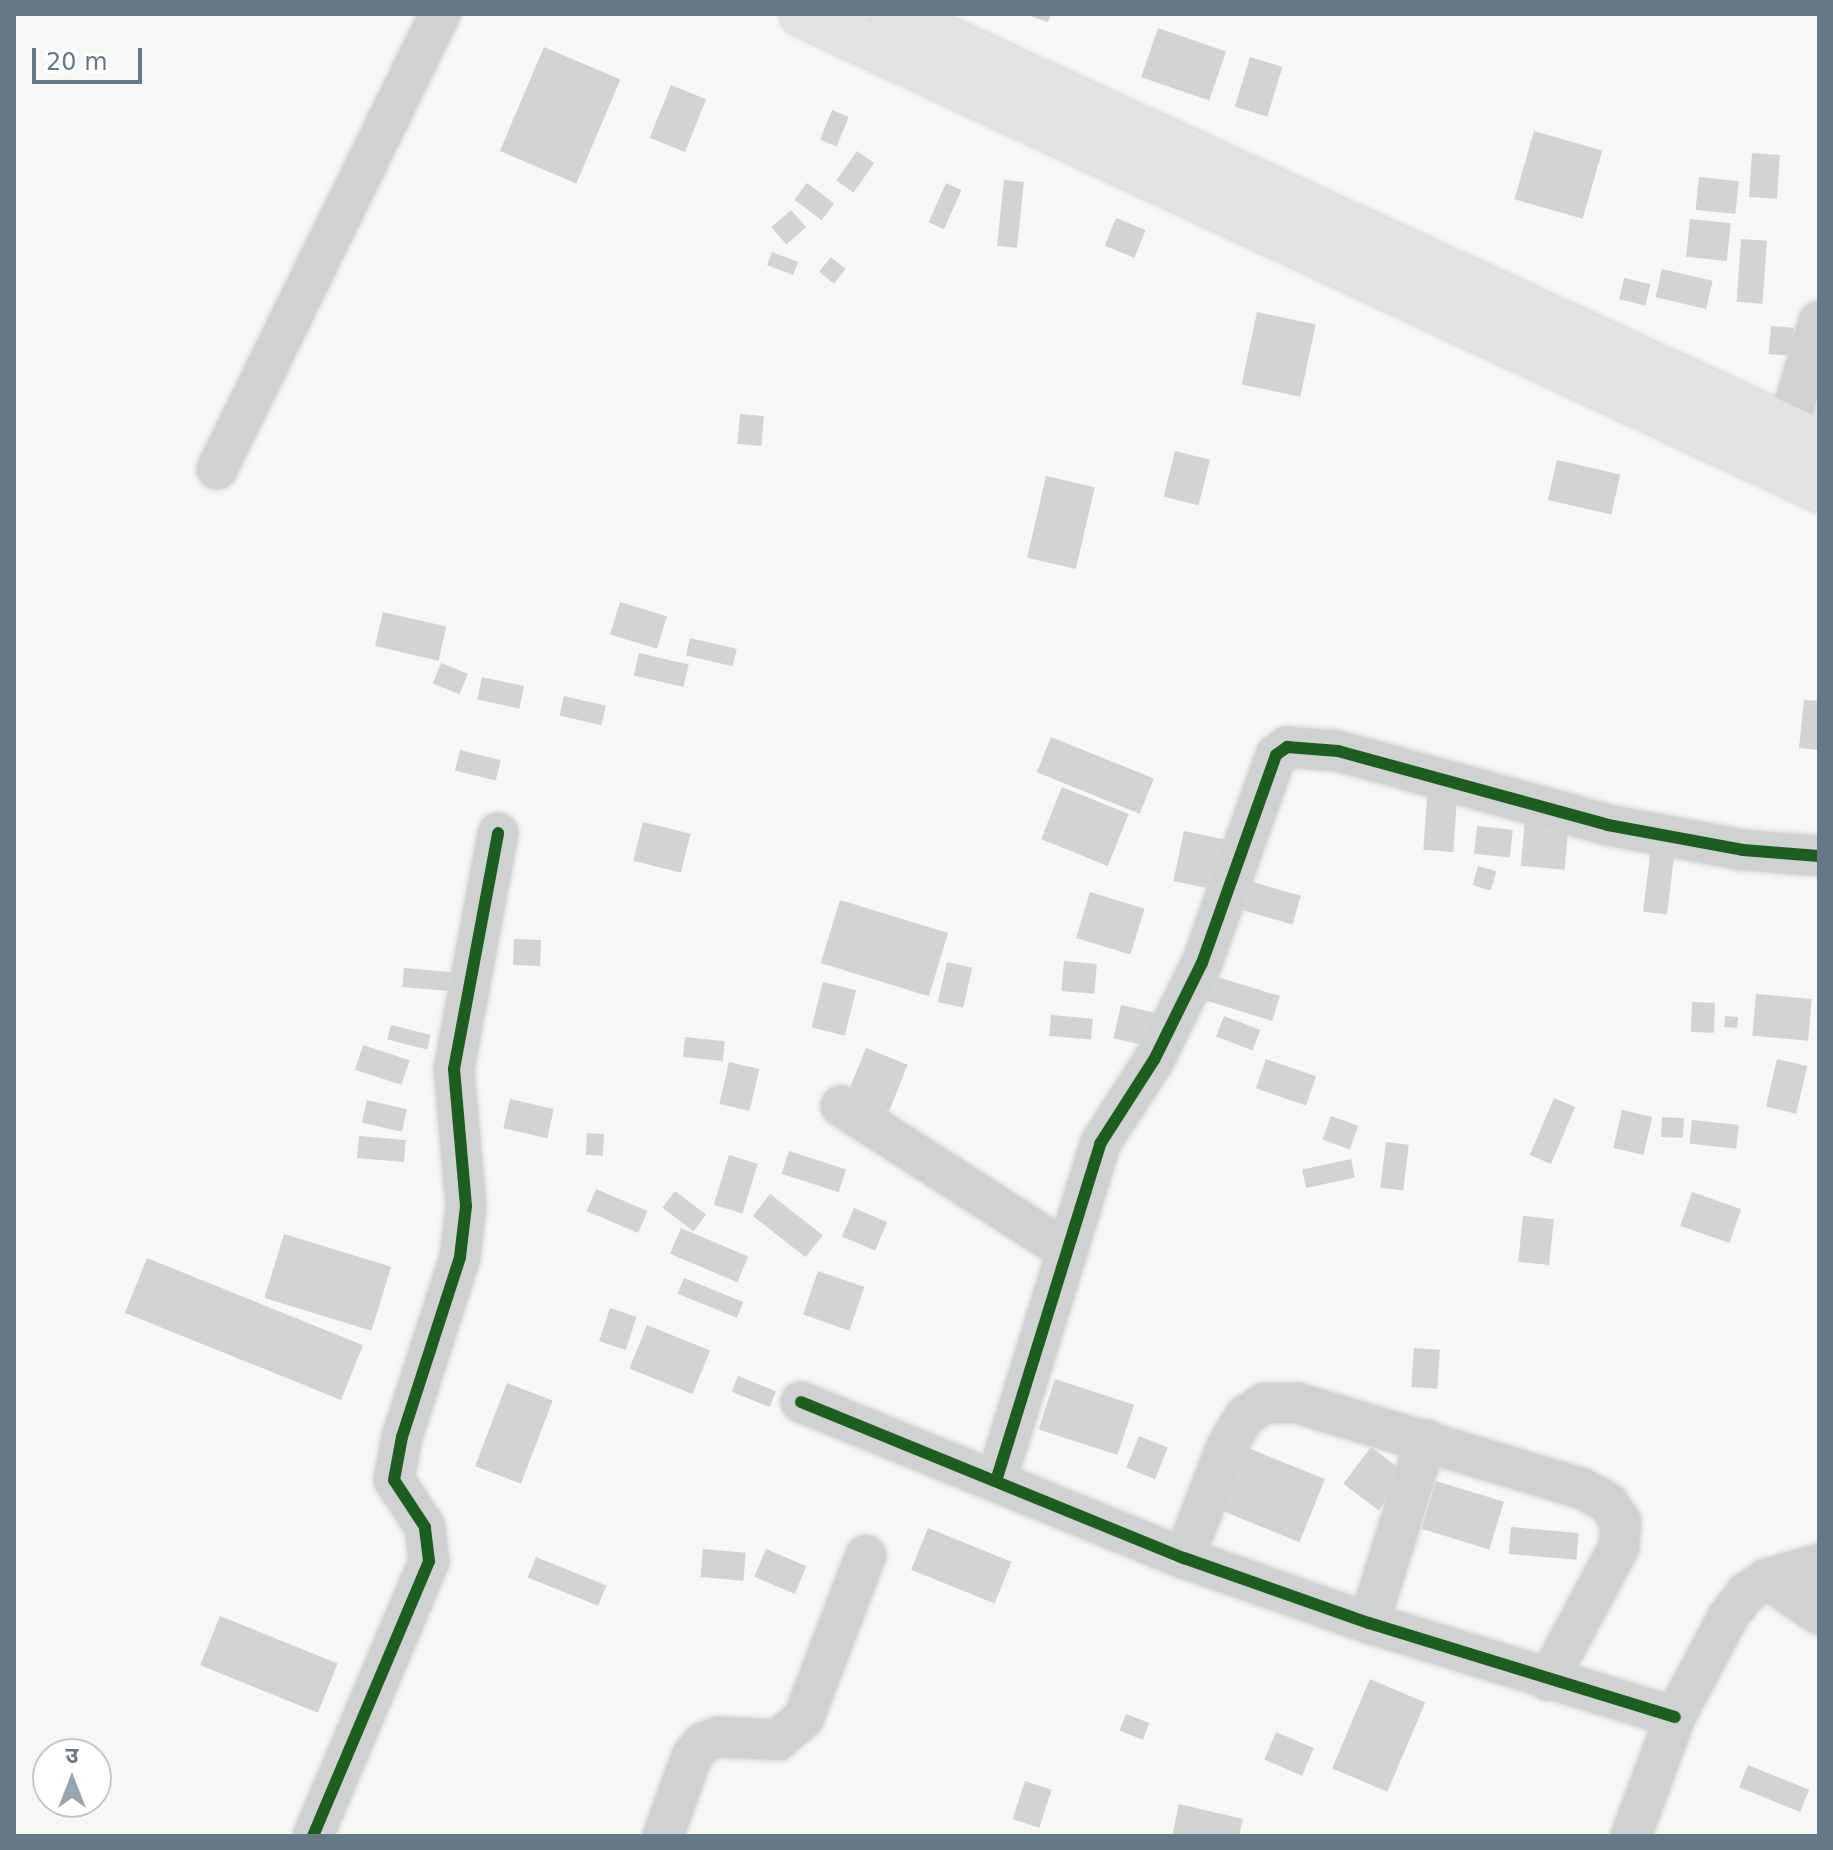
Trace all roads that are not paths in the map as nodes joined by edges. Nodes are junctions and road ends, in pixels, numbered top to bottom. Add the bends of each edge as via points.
1 (440, 14) edge
2 (802, 14) edge
3 (892, 14) edge
4 (1819, 321) edge
5 (1804, 434) edge
6 (217, 469) dead end
7 (1819, 489) edge
8 (498, 833) dead end
9 (1819, 856) edge
10 (841, 1106) dead end
11 (1065, 1250) junction
12 (801, 1402) dead end
13 (1426, 1440) junction
14 (996, 1481) junction
15 (866, 1555) dead end
16 (1184, 1558) junction
17 (1819, 1564) edge
18 (1767, 1579) junction
19 (1819, 1614) edge
20 (1369, 1623) junction
21 (1548, 1680) junction
22 (1675, 1717) junction
23 (313, 1836) edge
24 (663, 1836) edge
25 (1631, 1836) edge

1 - 6 street
2 - 7 highway
3 - 5 highway
4 - 5 street
8 - 23 street via 454,1069 466,1206 460,1257 402,1437 394,1480 425,1527 429,1561
9 - 11 street via 1743,850 1608,825 1338,751 1287,747 1276,755 1266,778 1197,974 1154,1060 1100,1144
10 - 11 street
11 - 14 street
12 - 14 street
13 - 16 street via 1297,1403 1265,1403 1245,1416 1227,1446
13 - 20 street
13 - 21 street via 1581,1488 1608,1503 1621,1522 1611,1571
14 - 16 street
15 - 24 street via 804,1717 778,1740 718,1737 703,1743 692,1756
16 - 20 street
17 - 18 street
18 - 19 street
18 - 22 street via 1746,1593 1728,1617
20 - 21 street
21 - 22 street
22 - 25 street

